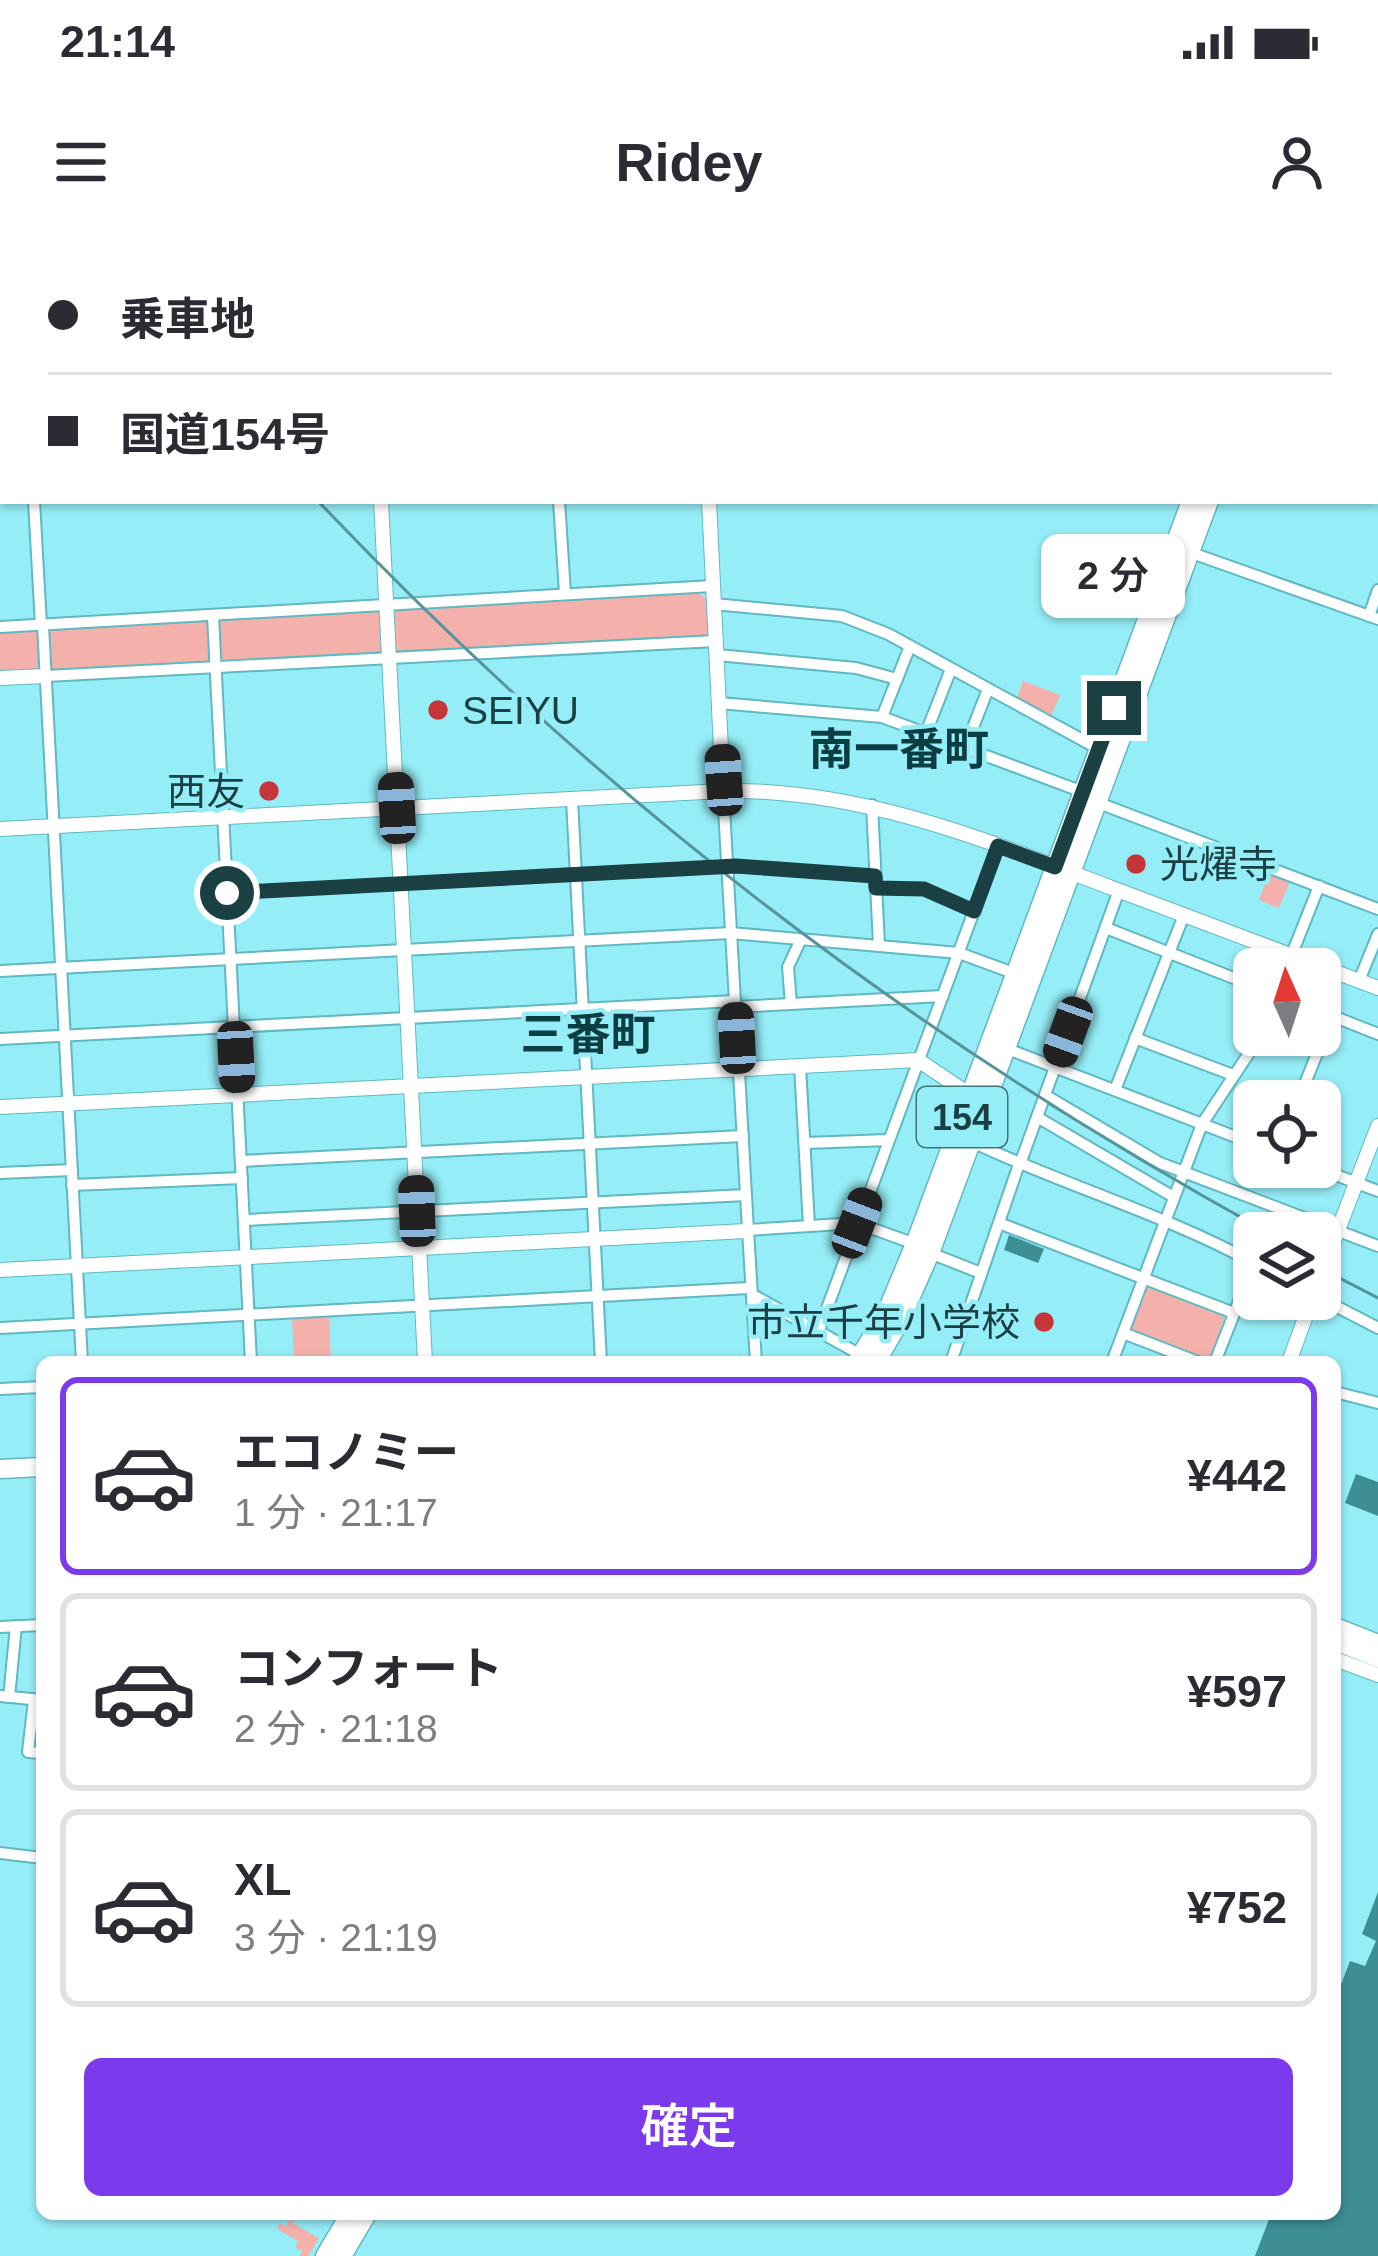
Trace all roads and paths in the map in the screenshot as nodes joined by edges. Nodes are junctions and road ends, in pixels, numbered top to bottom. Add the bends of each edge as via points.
1 (34, 504) edge
2 (381, 504) edge
3 (559, 504) edge
4 (709, 504) edge
5 (1190, 504) edge
6 (1207, 504) edge
7 (1190, 552) junction
8 (713, 586) junction
9 (1378, 590) edge
10 (565, 593) junction
11 (714, 604) junction
12 (386, 607) junction
13 (213, 616) junction
14 (1373, 617) edge
15 (42, 625) junction
16 (0, 627) edge
17 (910, 646) junction
18 (716, 648) junction
19 (389, 658) junction
20 (216, 667) junction
21 (951, 668) junction
22 (46, 676) junction
23 (0, 678) edge
24 (898, 679) junction
25 (988, 689) junction
26 (719, 703) junction
27 (882, 717) junction
28 (926, 734) junction
29 (965, 748) junction
30 (1099, 749) junction
31 (723, 791) junction
32 (1089, 797) junction
33 (572, 799) junction
34 (872, 805) junction
35 (397, 808) junction
36 (224, 817) junction
37 (54, 826) junction
38 (0, 829) edge
39 (998, 846) junction
40 (728, 866) junction
41 (1063, 869) junction
42 (575, 874) junction
43 (876, 882) junction
44 (400, 884) junction
45 (1319, 886) junction
46 (1119, 890) junction
47 (227, 893) junction
48 (1378, 909) edge
49 (974, 911) junction
50 (1184, 915) junction
51 (1106, 928) junction
52 (731, 933) junction
53 (1378, 934) edge
54 (801, 939) junction
55 (579, 941) junction
56 (879, 945) junction
57 (1258, 948) edge
58 (1295, 948) edge
59 (404, 951) junction
60 (1169, 952) junction
61 (959, 953) junction
62 (231, 959) junction
63 (61, 968) junction
64 (0, 971) edge
65 (1016, 974) junction
66 (1341, 976) edge
67 (1233, 978) edge
68 (1360, 981) junction
69 (1378, 988) edge
70 (943, 996) junction
71 (735, 1004) junction
72 (791, 1004) junction
73 (582, 1009) junction
74 (407, 1019) junction
75 (1341, 1020) edge
76 (234, 1028) junction
77 (1378, 1034) edge
78 (65, 1036) junction
79 (1135, 1038) junction
80 (0, 1040) edge
81 (1005, 1048) junction
82 (1247, 1056) edge
83 (919, 1060) junction
84 (800, 1066) junction
85 (1055, 1067) junction
86 (739, 1069) junction
87 (1233, 1076) junction
88 (586, 1077) junction
89 (411, 1086) junction
90 (1115, 1090) junction
91 (238, 1095) junction
92 (970, 1095) junction
93 (1045, 1095) junction
94 (68, 1104) junction
95 (0, 1107) edge
96 (1037, 1117) junction
97 (1202, 1124) junction
98 (1378, 1126) edge
99 (742, 1136) junction
100 (1233, 1136) edge
101 (889, 1139) junction
102 (970, 1141) junction
103 (805, 1143) junction
104 (589, 1144) junction
105 (415, 1153) junction
106 (241, 1161) junction
107 (1019, 1164) junction
108 (72, 1170) junction
109 (0, 1173) edge
110 (1182, 1173) junction
111 (1341, 1177) edge
112 (242, 1178) junction
113 (1356, 1183) junction
114 (72, 1185) junction
115 (1378, 1191) edge
116 (746, 1195) junction
117 (1172, 1196) junction
118 (592, 1203) junction
119 (417, 1211) junction
120 (1287, 1212) edge
121 (244, 1220) junction
122 (1162, 1222) junction
123 (857, 1223) junction
124 (998, 1223) junction
125 (1341, 1223) edge
126 (809, 1226) junction
127 (747, 1231) junction
128 (1341, 1232) edge
129 (594, 1240) junction
130 (1378, 1246) edge
131 (419, 1249) junction
132 (922, 1249) junction
133 (1233, 1251) edge
134 (246, 1258) junction
135 (76, 1266) junction
136 (0, 1270) edge
137 (981, 1274) junction
138 (1143, 1278) junction
139 (751, 1292) junction
140 (597, 1296) junction
141 (422, 1305) junction
142 (1341, 1310) edge
143 (1233, 1313) edge
144 (248, 1315) junction
145 (1233, 1316) edge
146 (1307, 1320) edge
147 (80, 1324) junction
148 (0, 1328) edge
149 (1378, 1328) edge
150 (819, 1330) junction
151 (1123, 1333) junction
152 (82, 1356) edge
153 (251, 1356) edge
154 (425, 1356) edge
155 (601, 1356) edge
156 (756, 1356) edge
157 (859, 1356) edge
158 (867, 1356) edge
159 (953, 1356) edge
160 (1114, 1356) edge
161 (1182, 1356) edge
162 (1217, 1356) edge
163 (1292, 1356) edge
164 (36, 1387) edge
165 (0, 1389) edge
166 (1341, 1394) edge
167 (1378, 1403) edge
168 (36, 1456) edge
169 (0, 1457) edge
170 (36, 1467) edge
171 (0, 1469) edge
172 (1341, 1621) edge
173 (36, 1625) edge
174 (16, 1626) junction
175 (0, 1627) edge
176 (1341, 1629) edge
177 (1378, 1639) edge
178 (1341, 1643) edge
179 (1378, 1658) edge
180 (1341, 1661) edge
181 (1378, 1676) edge
182 (4, 1697) edge
183 (36, 1700) edge
184 (36, 1710) edge
185 (36, 1753) edge
186 (0, 1852) edge
187 (36, 1857) edge
188 (346, 2220) edge
189 (363, 2220) edge
190 (325, 2256) edge
191 (342, 2256) edge

1 - 15 street
2 - 12 street
3 - 10 street
4 - 8 street
5 - 30 main road, 154
6 - 7 main road, 154
7 - 14 street
7 - 32 main road, 154
8 - 10 street
8 - 11 street
9 - 14 street
10 - 12 street
11 - 17 street via 842,616
11 - 18 street
12 - 13 street
12 - 19 street
13 - 15 street
13 - 20 street
15 - 16 street
15 - 22 street
17 - 21 street
17 - 24 street
18 - 19 street
18 - 24 street
18 - 26 street
19 - 20 street
19 - 35 street
20 - 22 street
20 - 36 street
21 - 25 street
21 - 28 street
22 - 23 street
22 - 37 street
24 - 27 street
25 - 29 street
25 - 30 street
26 - 27 street
26 - 31 street
27 - 28 street
28 - 29 street
29 - 32 street
30 - 32 main road, 154
31 - 33 street
31 - 34 street
31 - 40 street
32 - 41 main road, 154
32 - 45 street
33 - 35 street
33 - 42 street
34 - 39 street
34 - 43 street
35 - 36 street
35 - 44 street
36 - 37 street
36 - 47 street
37 - 38 street
37 - 63 street
39 - 41 street
39 - 49 street
40 - 42 street
40 - 43 street
40 - 52 street
41 - 46 street
41 - 65 main road, 154
41 - 81 main road, 154
42 - 44 street
42 - 55 street
43 - 49 street via 924,889
43 - 56 street
44 - 47 street
44 - 59 street
45 - 48 street
45 - 58 street
46 - 50 street
46 - 51 street
47 - 62 street
49 - 61 street
50 - 57 street
50 - 60 street
51 - 60 street
51 - 85 street
52 - 54 street
52 - 55 street
52 - 71 street
53 - 68 street
54 - 56 street
54 - 72 street via 788,967
55 - 59 street
55 - 73 street
56 - 61 street
59 - 62 street
59 - 74 street
60 - 67 street
60 - 79 street
61 - 65 street
61 - 70 street
62 - 63 street
62 - 76 street
63 - 64 street
63 - 78 street
65 - 92 main road, 154
66 - 68 street
68 - 69 street
70 - 72 street
70 - 83 street
71 - 72 street
71 - 73 street
71 - 86 street
73 - 74 street
73 - 88 street
74 - 76 street
74 - 89 street
75 - 77 street
76 - 78 street
76 - 91 street
78 - 80 street
78 - 94 street
79 - 87 street
79 - 90 street
81 - 85 street
81 - 102 main road, 154
82 - 87 street
83 - 84 street
83 - 92 street
83 - 101 street
84 - 86 street
84 - 103 street
85 - 90 street
85 - 93 street
86 - 88 street
86 - 99 street
87 - 97 street
88 - 89 street
88 - 104 street
89 - 91 street
89 - 105 street
90 - 97 street
91 - 94 street
91 - 106 street
92 - 132 main road, 154
93 - 96 street
93 - 110 street
94 - 95 street
94 - 108 street
96 - 107 street
96 - 117 street
97 - 100 street
97 - 110 street
98 - 113 street
99 - 104 street
99 - 116 street
101 - 103 street
101 - 123 street
102 - 107 street
102 - 132 main road, 154
103 - 126 street
104 - 105 street
104 - 118 street
105 - 106 street
105 - 119 street
106 - 112 street
107 - 122 street
107 - 124 street
108 - 109 street
108 - 114 street
110 - 117 street
110 - 120 street
111 - 113 street
112 - 114 street
112 - 121 street
113 - 115 street
113 - 125 street
114 - 135 street
116 - 118 street
116 - 127 street
117 - 122 street
118 - 119 street
118 - 129 street
119 - 121 street
119 - 131 street
121 - 134 street
122 - 133 street
122 - 138 street
123 - 126 street
123 - 132 street
123 - 150 street
124 - 137 street
124 - 138 street
126 - 127 street
127 - 129 street
127 - 139 street
128 - 130 street
129 - 131 street
129 - 140 street
131 - 134 street
131 - 141 street
132 - 137 street
132 - 158 main road, 154
134 - 135 street
134 - 144 street
135 - 136 street
135 - 147 street
137 - 159 street
138 - 143 street
138 - 151 street
139 - 140 street
139 - 150 street
139 - 156 street
140 - 141 street
140 - 155 street
141 - 144 street
141 - 154 street
142 - 149 street
144 - 147 street
144 - 153 street
145 - 162 street
146 - 163 street
147 - 148 street
147 - 152 street
150 - 157 street
151 - 160 street
151 - 161 street
164 - 165 street
166 - 167 street
168 - 169 main road
170 - 171 main road
172 - 177 street
173 - 174 street
174 - 175 street
174 - 182 street
176 - 177 main road
178 - 179 main road
180 - 181 street
182 - 183 street
184 - 185 street via 28,1752
186 - 187 street
188 - 190 main road
189 - 191 main road

